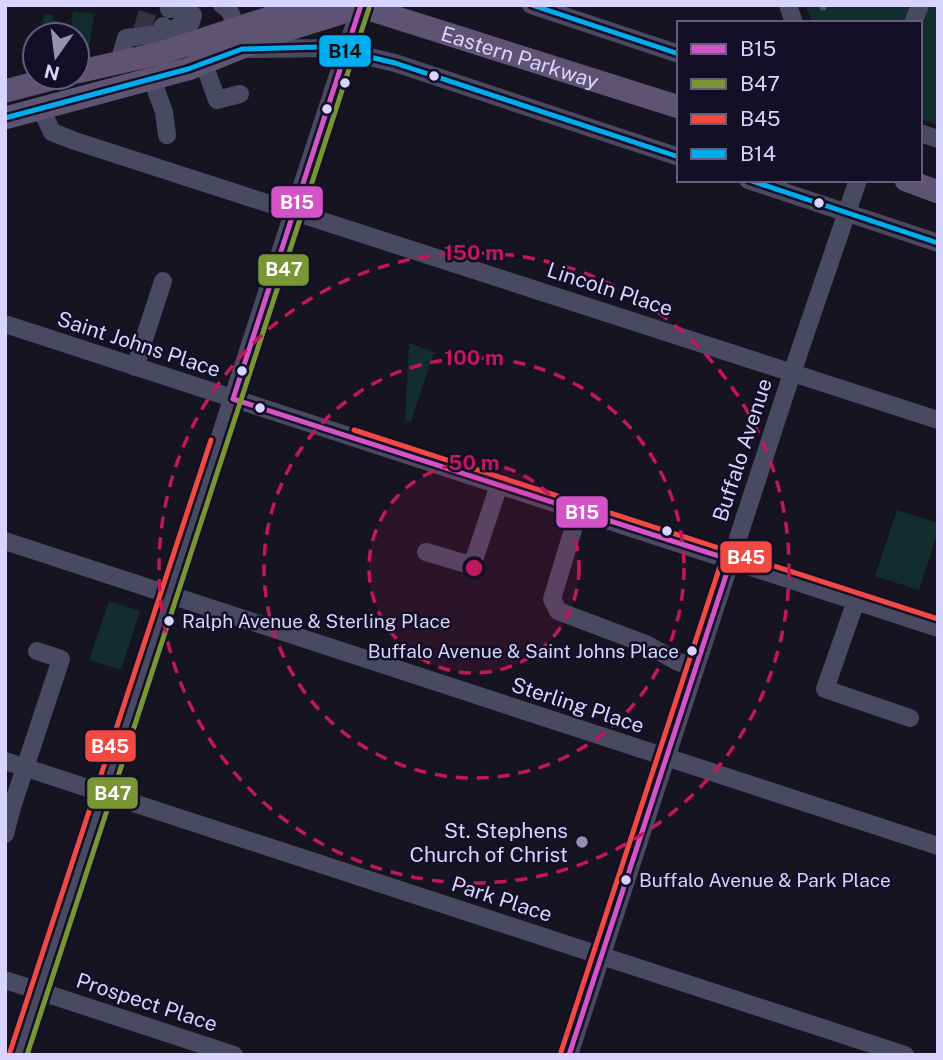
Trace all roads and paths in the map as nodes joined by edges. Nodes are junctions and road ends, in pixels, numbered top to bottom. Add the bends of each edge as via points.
1 (222, 5) edge
2 (309, 5) edge
3 (531, 5) edge
4 (359, 6) edge
5 (156, 29) edge
6 (240, 38) junction
7 (346, 51) junction
8 (677, 53) edge
9 (204, 64) junction
10 (91, 69) edge
11 (152, 79) junction
12 (240, 94) dead end
13 (677, 106) edge
14 (41, 109) junction
15 (5, 118) edge
16 (167, 135) dead end
17 (677, 156) edge
18 (754, 182) edge
19 (857, 182) edge
20 (910, 182) edge
21 (938, 192) edge
22 (293, 210) junction
23 (846, 213) junction
24 (938, 243) edge
25 (163, 281) dead end
26 (5, 324) edge
27 (135, 367) junction
28 (792, 373) junction
29 (233, 399) junction
30 (938, 420) edge
31 (499, 485) junction
32 (579, 510) junction
33 (5, 541) edge
34 (426, 552) dead end
35 (731, 560) junction
36 (168, 595) junction
37 (856, 601) junction
38 (938, 628) edge
39 (37, 651) dead end
40 (695, 668) junction
41 (910, 718) dead end
42 (666, 758) junction
43 (5, 761) edge
44 (25, 767) junction
45 (104, 793) junction
46 (5, 834) edge
47 (938, 846) edge
48 (601, 956) junction
49 (5, 980) edge
50 (39, 991) junction
51 (18, 1055) edge
52 (234, 1055) edge
53 (569, 1055) edge
54 (905, 1055) edge

1 - 6 street via 229,10
2 - 6 main road
3 - 8 street
4 - 6 main road via 341,15
4 - 7 street
4 - 13 main road, Eastern Parkway
5 - 6 main road
5 - 10 main road via 119,62
6 - 7 street
6 - 9 main road
7 - 17 street
7 - 22 street
9 - 11 main road
9 - 12 street via 209,103
11 - 14 main road
11 - 16 street
14 - 15 main road
14 - 22 street, Lincoln Place via 52,132 61,136
18 - 23 street
19 - 23 street, Buffalo Avenue
20 - 21 main road
22 - 28 street, Lincoln Place
22 - 29 street
23 - 24 street
23 - 28 street, Buffalo Avenue
25 - 27 street
26 - 27 street, Saint Johns Place
27 - 29 street, Saint Johns Place
28 - 30 street, Lincoln Place
28 - 35 street, Buffalo Avenue
29 - 31 street, Saint Johns Place
29 - 36 street
31 - 32 street, Saint Johns Place
31 - 34 street via 470,565
32 - 35 street, Saint Johns Place
32 - 40 street via 552,598 558,611
33 - 36 street, Sterling Place
35 - 37 street, Saint Johns Place
35 - 40 street, Buffalo Avenue
36 - 42 street, Sterling Place
36 - 45 street
37 - 38 street, Saint Johns Place
37 - 41 street via 825,689
39 - 44 street via 61,659
40 - 42 street, Buffalo Avenue
42 - 47 street, Sterling Place
42 - 48 street, Buffalo Avenue
43 - 44 street, Park Place
44 - 45 street, Park Place
44 - 46 street
45 - 48 street, Park Place
45 - 50 street
48 - 53 street, Buffalo Avenue
48 - 54 street, Park Place
49 - 50 street, Prospect Place
50 - 51 street
50 - 52 street, Prospect Place

